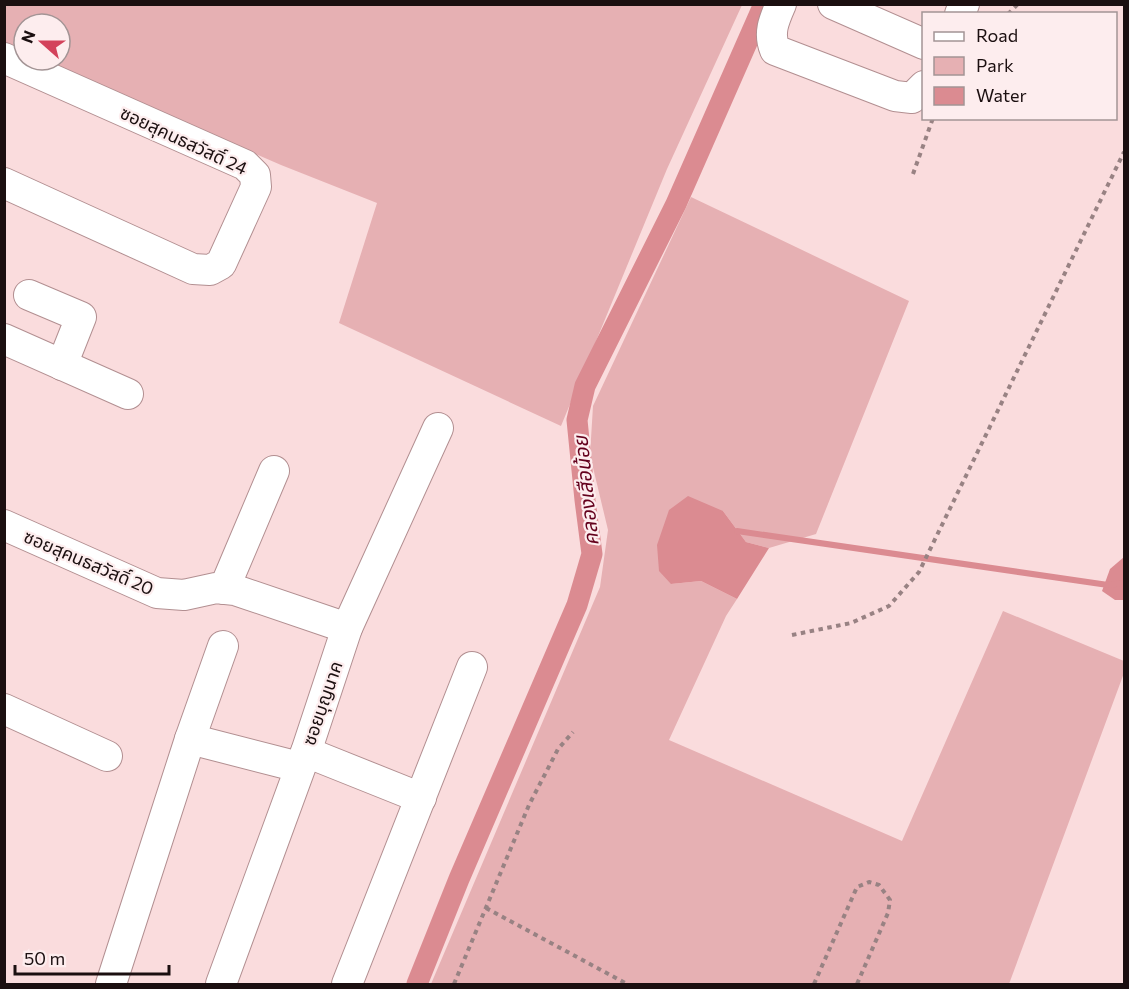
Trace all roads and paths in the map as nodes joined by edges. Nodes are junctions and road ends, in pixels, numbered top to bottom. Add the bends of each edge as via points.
1 (781, 4) edge
2 (833, 4) edge
3 (922, 44) edge
4 (4, 58) edge
5 (922, 88) edge
6 (932, 120) edge
7 (1125, 152) edge
8 (914, 174) dead end
9 (4, 183) edge
10 (29, 295) dead end
11 (4, 339) edge
12 (62, 364) junction
13 (128, 394) dead end
14 (438, 429) dead end
15 (274, 471) dead end
16 (4, 525) edge
17 (225, 589) junction
18 (347, 628) junction
19 (792, 635) dead end
20 (223, 646) dead end
21 (472, 667) dead end
22 (4, 709) edge
23 (573, 732) dead end
24 (190, 739) junction
25 (108, 756) dead end
26 (302, 759) junction
27 (421, 798) junction
28 (486, 908) junction
29 (111, 984) edge
30 (221, 984) edge
31 (347, 984) edge
32 (454, 984) edge
33 (627, 984) edge
34 (814, 984) edge
35 (857, 984) edge

1 - 5 street via 772,24 775,50 895,96 912,98
2 - 3 street
4 - 9 street, ซอยสุคนธสวัสดิ์ 24 via 245,165 255,175 256,187 221,264 210,270 193,269
6 - 8 path
7 - 19 path via 919,572 889,606 851,623
10 - 12 street via 81,316
11 - 12 street
12 - 13 street
14 - 18 street, ซอยบุญนาค
15 - 17 street
16 - 17 street, ซอยสุคนธสวัสดิ์ 20 via 157,593 184,595
17 - 18 street, ซอยสุคนธสวัสดิ์ 20
18 - 26 street, ซอยบุญนาค
20 - 24 street
21 - 27 street
22 - 25 street
23 - 28 path via 558,749 529,805
24 - 26 street
24 - 29 street
26 - 27 street
26 - 30 street, ซอยบุญนาค
27 - 31 street
28 - 32 path
28 - 33 path
34 - 35 path via 857,887 869,882 879,885 891,900

